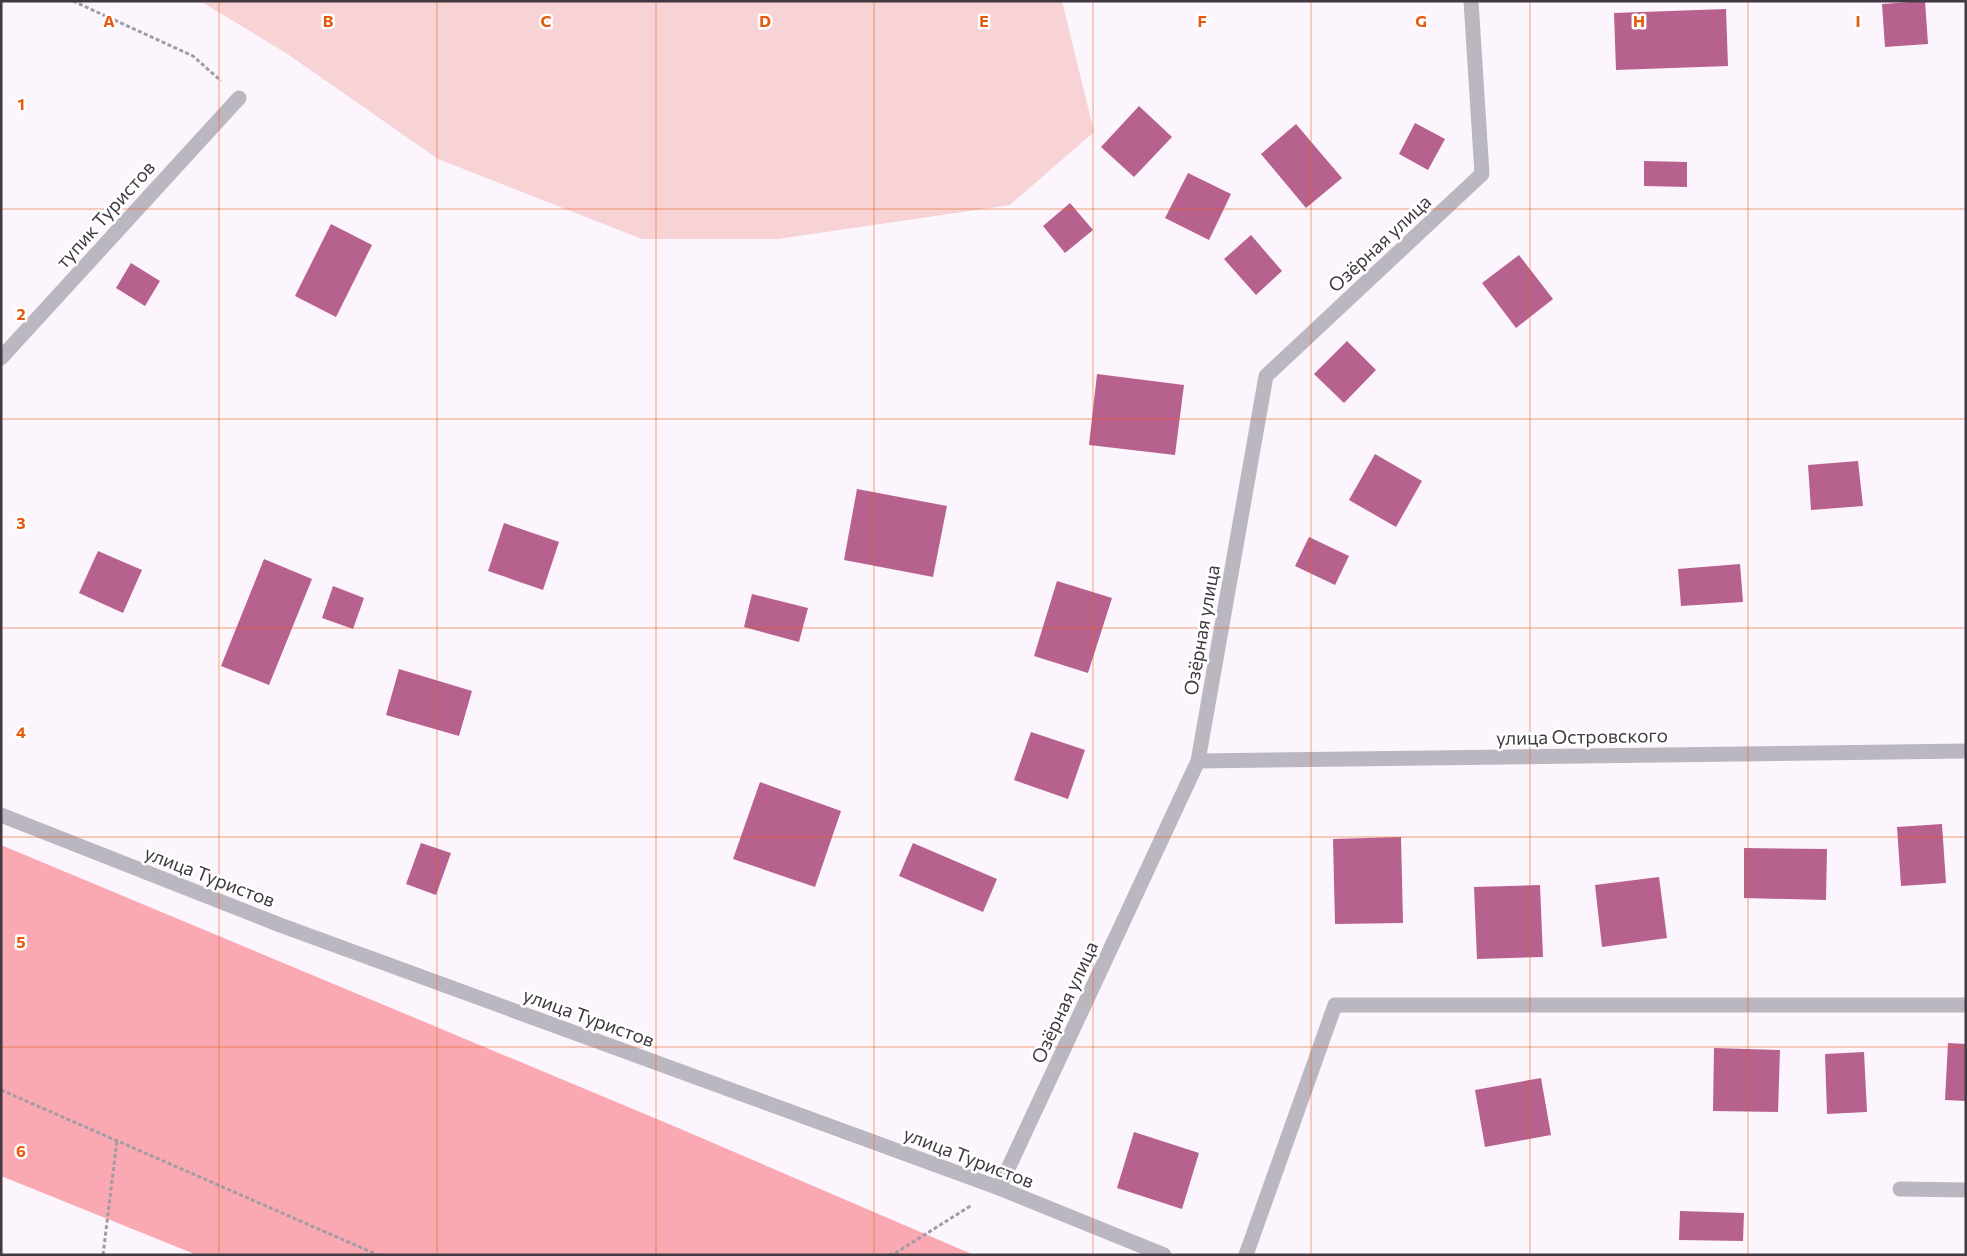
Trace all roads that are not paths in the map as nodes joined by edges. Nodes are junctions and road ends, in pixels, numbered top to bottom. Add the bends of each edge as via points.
1 (1471, 1) edge
2 (239, 98) road end
3 (1, 358) edge
4 (1966, 752) edge
5 (1198, 761) junction
6 (1, 815) edge
7 (1966, 1005) edge
8 (999, 1188) junction
9 (1900, 1189) dead end
10 (1966, 1190) edge
11 (1164, 1255) edge
12 (1246, 1255) edge

1 - 5 street, Озёрная улица via 1482,174 1266,376
2 - 3 street, тупик Туристов
4 - 5 street, улица Островского
5 - 8 street, Озёрная улица
6 - 8 street, улица Туристов via 280,925
7 - 12 street via 1335,1005
8 - 11 street, улица Туристов
9 - 10 street

